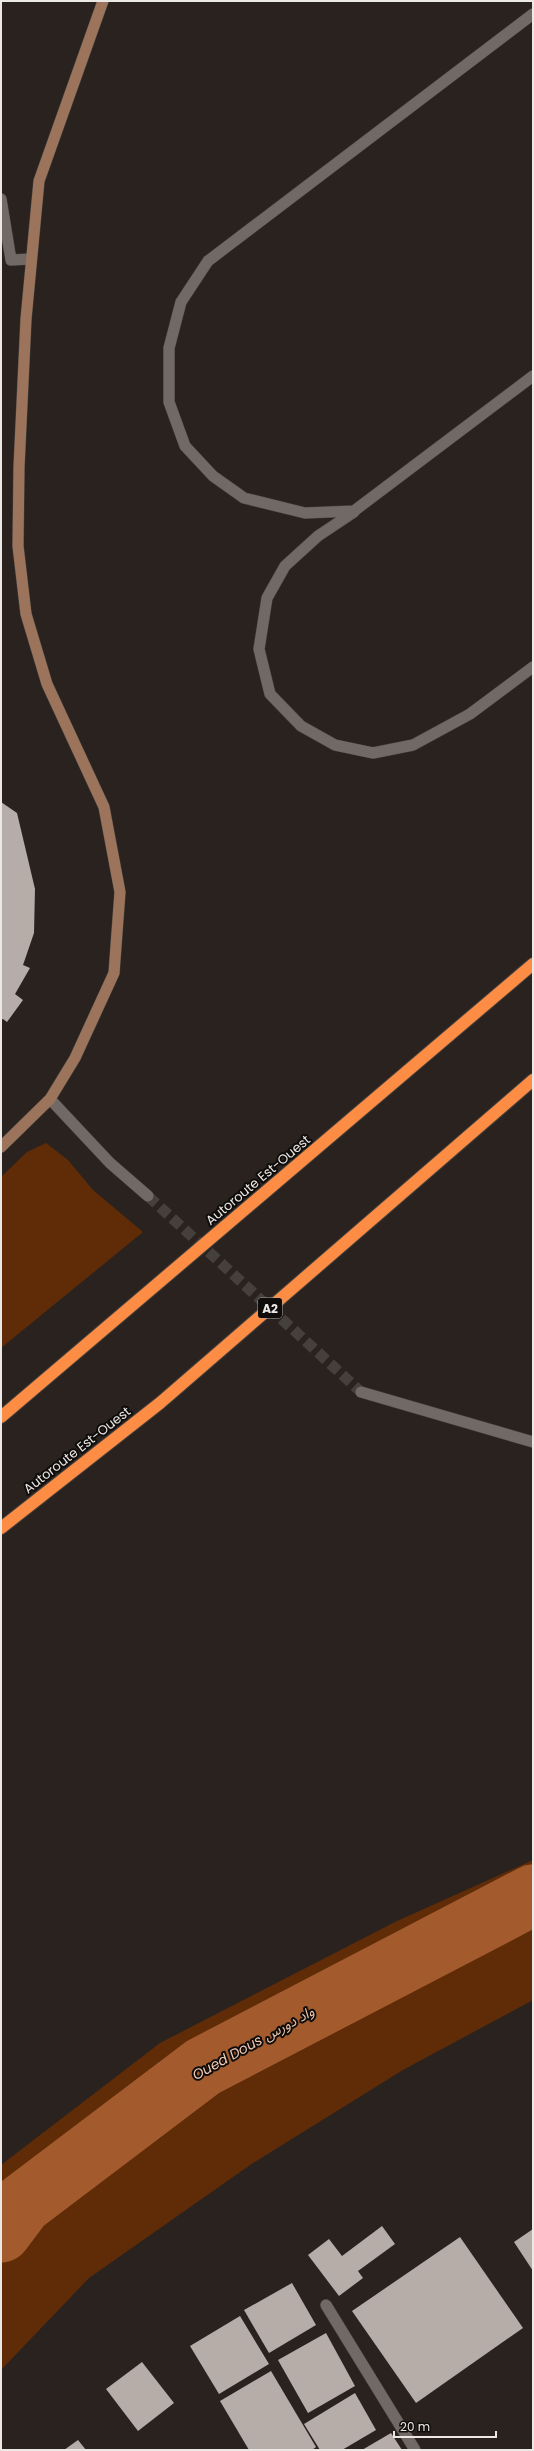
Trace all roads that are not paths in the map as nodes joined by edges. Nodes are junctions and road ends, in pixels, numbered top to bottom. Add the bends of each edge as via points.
1 (103, 1) edge
2 (533, 14) edge
3 (1, 199) edge
4 (31, 258) junction
5 (6, 261) edge
6 (533, 376) edge
7 (354, 511) junction
8 (533, 667) edge
9 (533, 964) edge
10 (533, 1080) edge
11 (50, 1099) junction
12 (1, 1147) edge
13 (148, 1196) tunnel mouth
14 (361, 1392) tunnel mouth
15 (1, 1417) edge
16 (533, 1442) edge
17 (1, 1528) edge
18 (326, 2305) dead end
19 (415, 2450) edge

1 - 4 main road via 39,182
2 - 7 street via 208,261 181,302 169,348 169,402 185,446 212,476 244,498 305,513
3 - 5 street
4 - 5 street
4 - 11 main road via 25,327 19,467 18,546 26,614 47,684 104,807 120,892 114,973 75,1058
6 - 7 street
7 - 8 street via 318,536 285,566 266,598 259,649 270,694 301,726 335,745 374,754 413,745 470,714
9 - 15 highway, Autoroute Est-Ouest
10 - 17 highway, Autoroute Est-Ouest / A2 via 160,1403
11 - 12 main road
11 - 13 street via 110,1163
14 - 16 street
18 - 19 street

